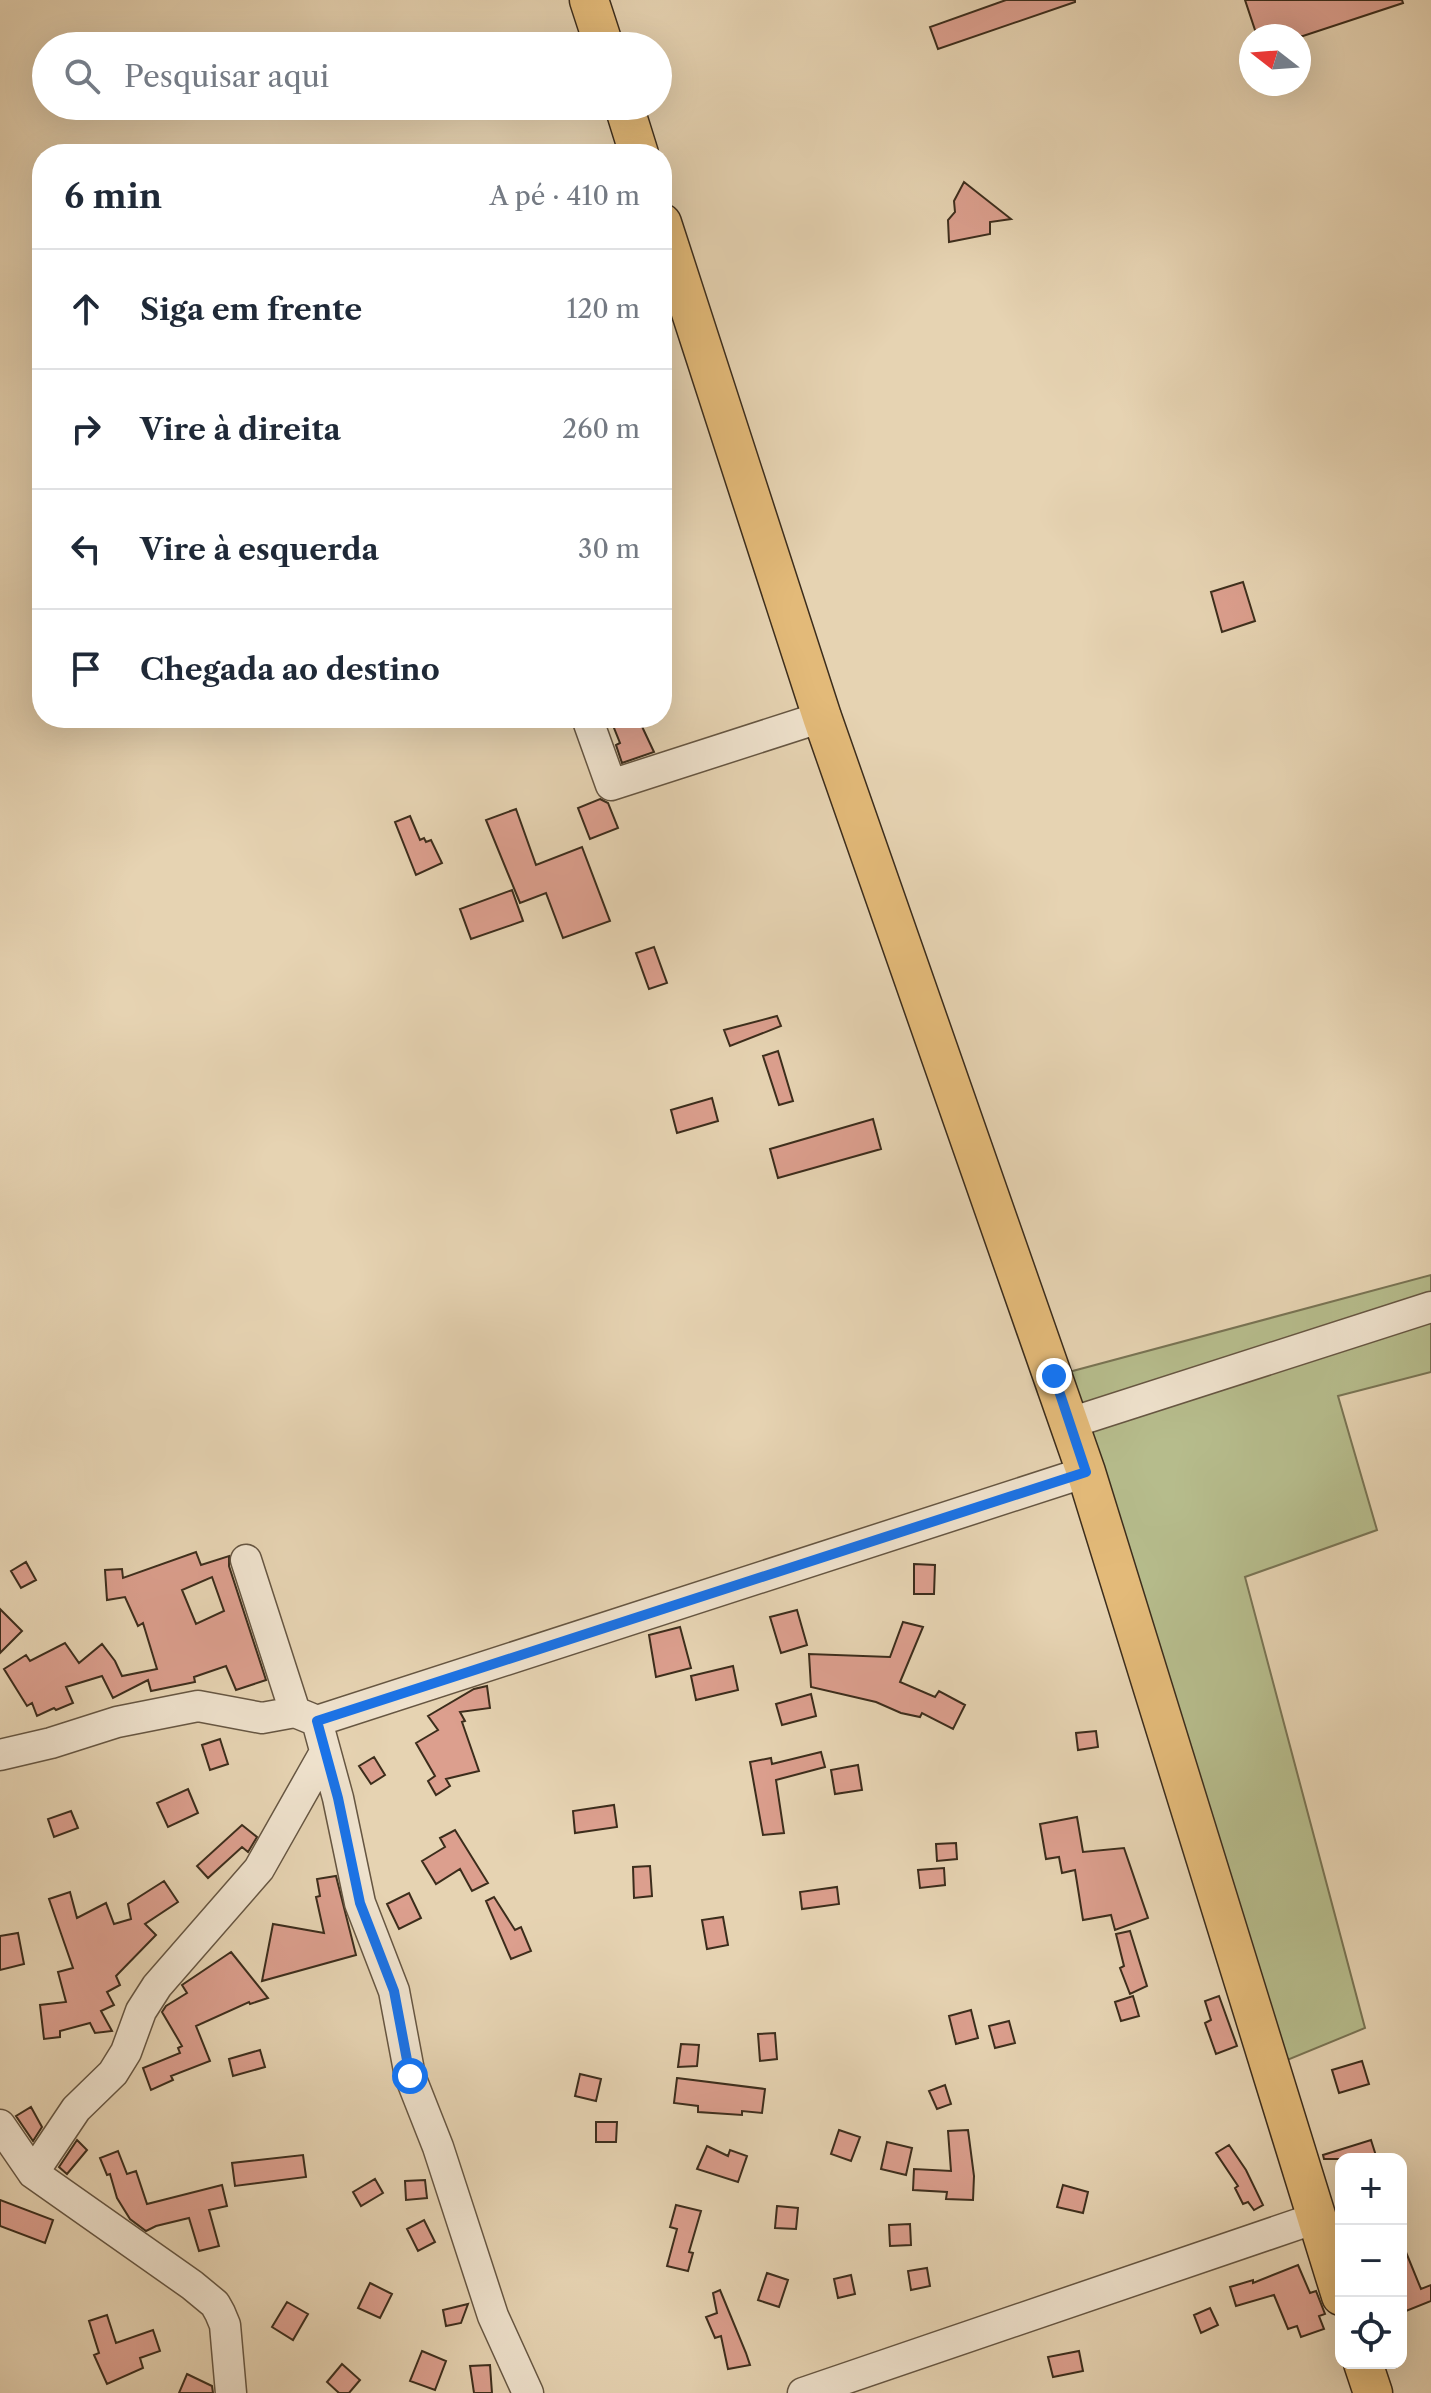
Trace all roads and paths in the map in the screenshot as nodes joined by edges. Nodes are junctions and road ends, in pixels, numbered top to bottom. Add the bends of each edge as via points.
1 (589, 0) edge
2 (599, 32) edge
3 (628, 120) edge
4 (636, 144) edge
5 (672, 254) edge
6 (822, 717) junction
7 (591, 728) edge
8 (1431, 1307) edge
9 (1070, 1423) junction
10 (1086, 1472) junction
11 (246, 1560) dead end
12 (306, 1716) junction
13 (324, 1754) junction
14 (0, 1755) edge
15 (0, 2125) edge
16 (33, 2173) junction
17 (1316, 2218) junction
18 (1335, 2277) edge
19 (1365, 2369) edge
20 (231, 2393) edge
21 (528, 2393) edge
22 (803, 2393) edge
23 (1373, 2393) edge

1 - 2 main road
3 - 4 main road
5 - 6 main road
6 - 7 street via 611,785
6 - 9 main road
8 - 9 street
9 - 10 main road
10 - 12 street
10 - 17 main road
11 - 12 street
12 - 13 street
12 - 14 street via 262,1718 198,1706
13 - 16 street via 259,1869 157,1986 113,2073 76,2109
13 - 21 street via 360,1903 394,1991 410,2076 493,2316
15 - 16 street
16 - 20 street via 215,2304 225,2325
17 - 18 main road
17 - 22 street
19 - 23 main road

